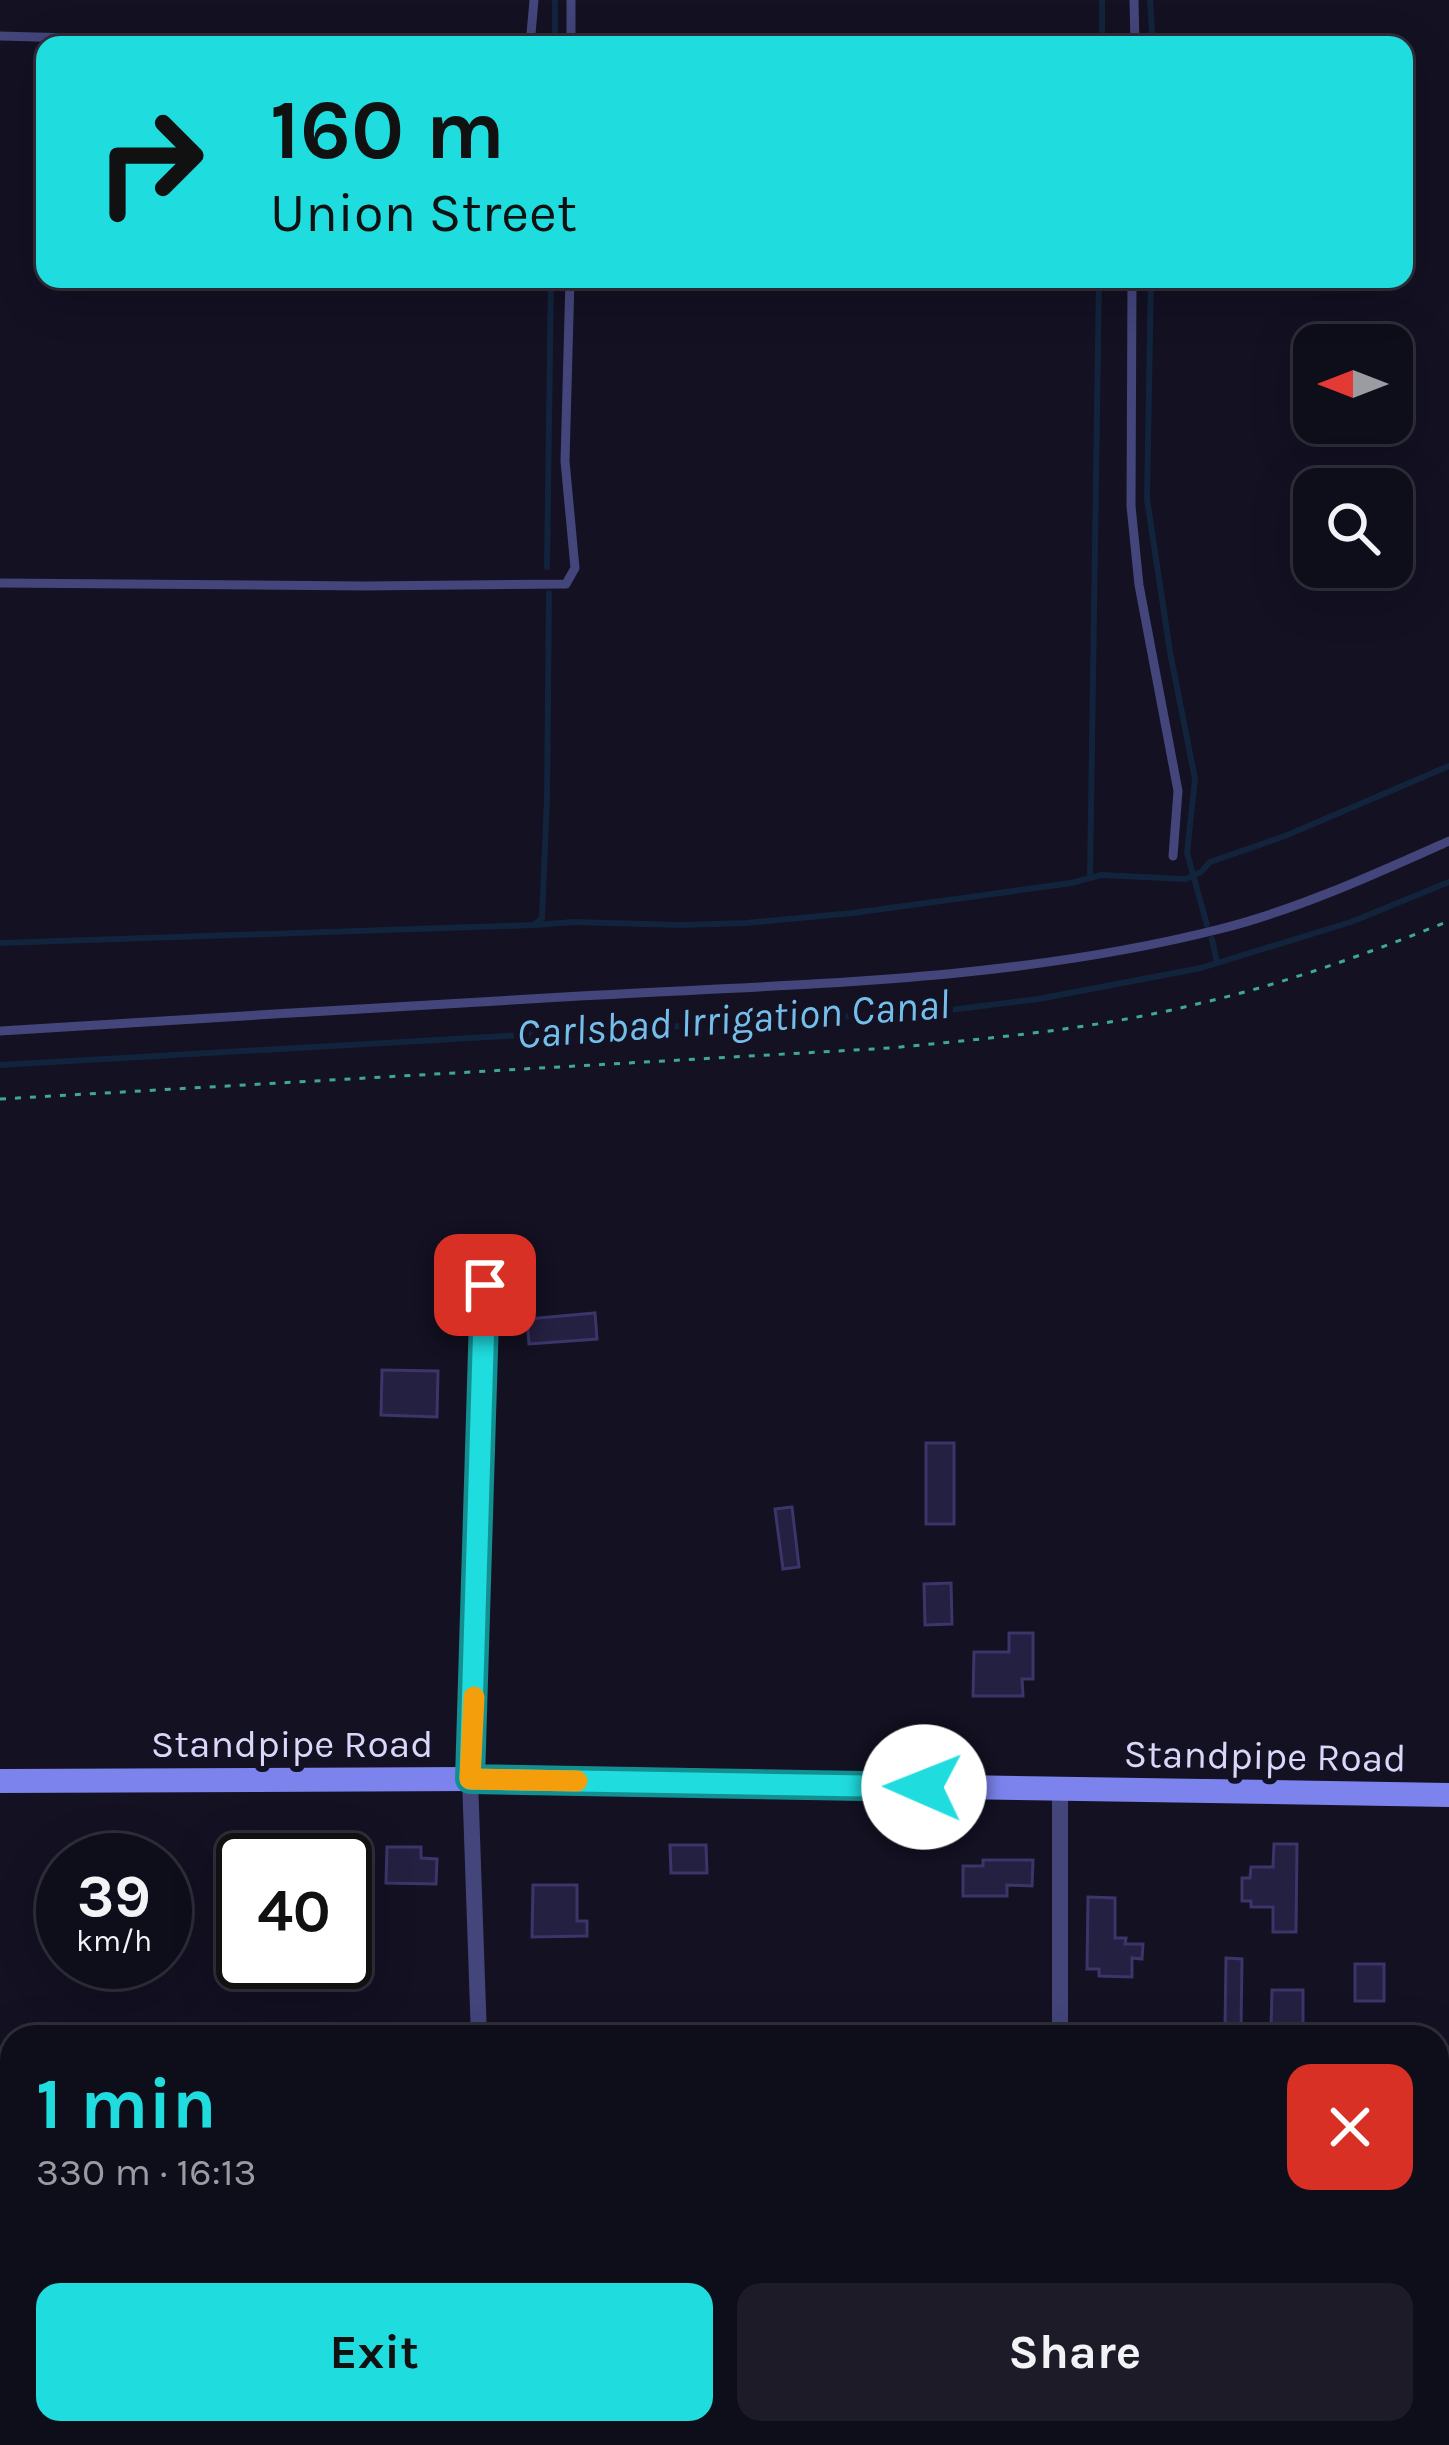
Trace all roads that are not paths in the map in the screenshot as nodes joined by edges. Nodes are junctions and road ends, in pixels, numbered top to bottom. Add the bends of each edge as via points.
1 (534, 0) edge
2 (571, 0) edge
3 (1134, 0) edge
4 (0, 36) edge
5 (531, 36) edge
6 (571, 36) edge
7 (1135, 36) edge
8 (36, 37) edge
9 (570, 288) edge
10 (1132, 288) edge
11 (0, 583) edge
12 (1449, 841) edge
13 (1173, 856) dead end
14 (0, 1031) edge
15 (485, 1285) dead end
16 (470, 1779) junction
17 (0, 1781) edge
18 (1060, 1789) junction
19 (1449, 1795) edge
20 (479, 2025) edge
21 (1060, 2025) edge

1 - 5 lane
2 - 6 lane
3 - 7 lane
4 - 8 lane
9 - 11 lane via 565,461 574,568 566,584
10 - 13 lane via 1132,527 1178,790
12 - 14 lane via 1225,928 1031,967
15 - 16 street
16 - 17 street, Standpipe Road
16 - 18 street, Standpipe Road
16 - 20 street
18 - 19 street, Standpipe Road
18 - 21 street

